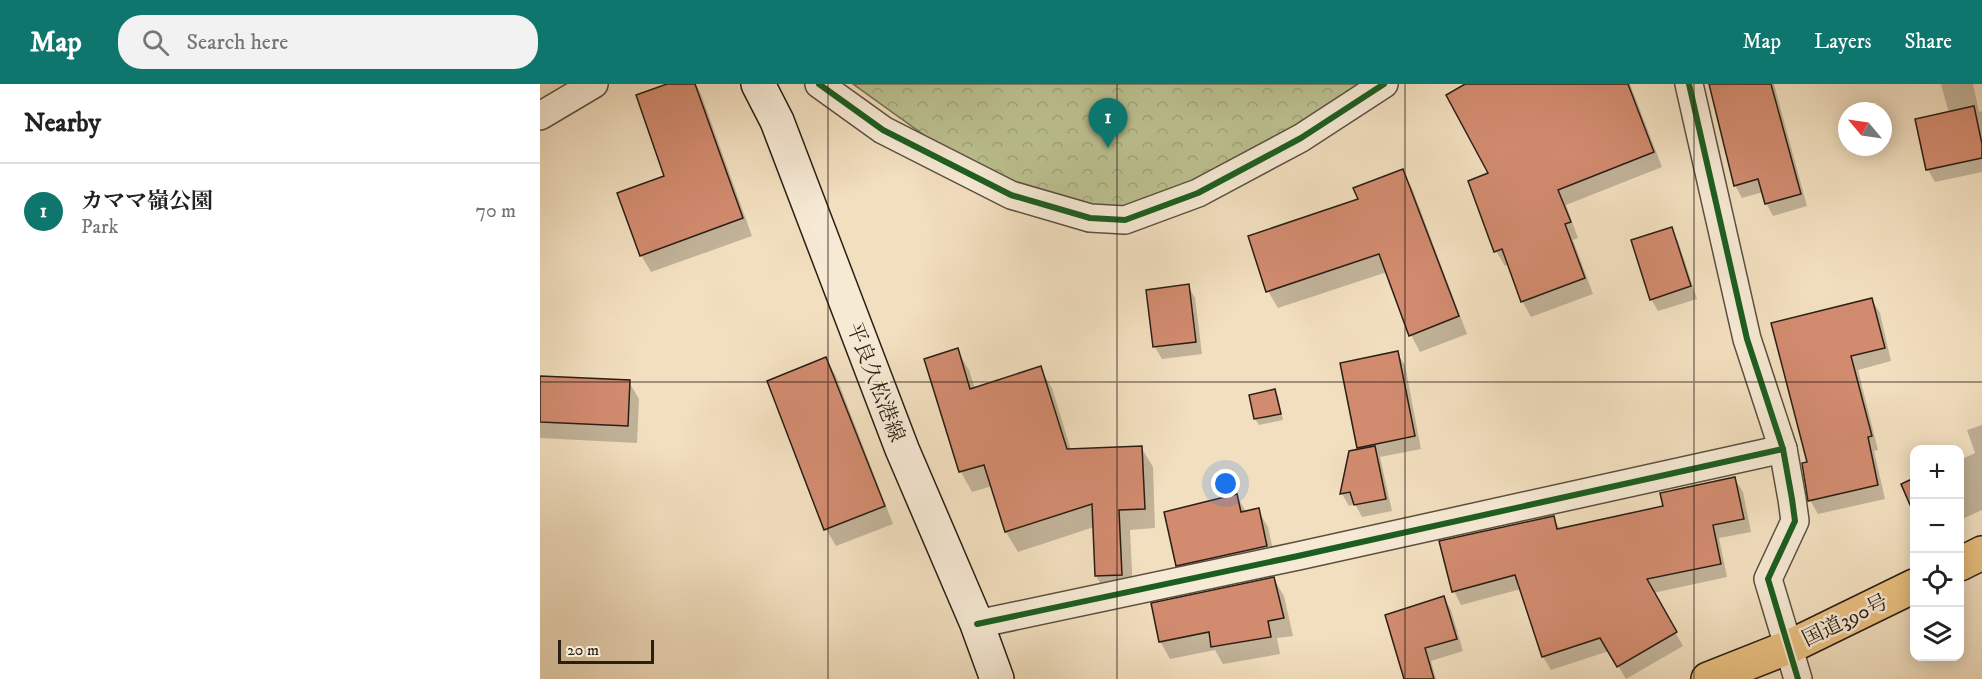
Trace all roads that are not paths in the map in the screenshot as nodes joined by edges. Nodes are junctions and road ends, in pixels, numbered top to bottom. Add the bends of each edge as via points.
1 (594, 84) edge
2 (758, 84) edge
3 (819, 84) edge
4 (1384, 84) edge
5 (1689, 84) edge
6 (540, 116) edge
7 (1783, 449) junction
8 (1982, 553) edge
9 (1964, 562) edge
10 (1910, 588) edge
11 (977, 624) junction
12 (1789, 647) junction
13 (997, 679) edge
14 (1708, 679) edge
15 (1798, 679) edge

1 - 6 street
2 - 11 main road, 平良久松港線 via 777,120 902,449
3 - 4 street via 883,130 1011,195 1090,218 1125,220 1198,193 1301,138
5 - 7 street via 1747,339
7 - 11 street
7 - 12 street via 1795,521 1768,579
8 - 9 highway
10 - 12 highway, 国道390号
11 - 13 main road, 平良久松港線
12 - 14 highway, 国道390号
12 - 15 street

